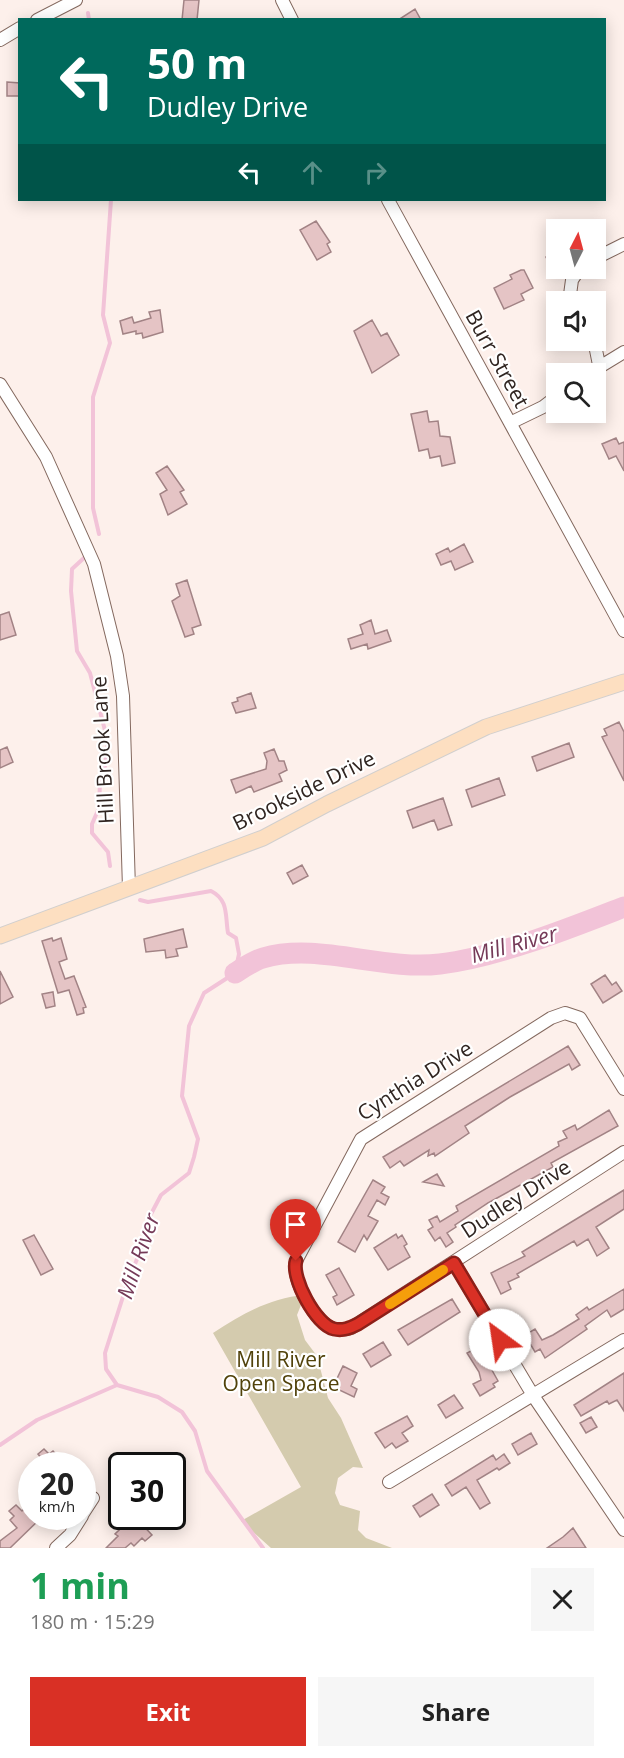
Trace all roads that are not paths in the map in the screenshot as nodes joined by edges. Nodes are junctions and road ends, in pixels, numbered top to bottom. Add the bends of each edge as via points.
1 (76, 0) edge
2 (282, 0) edge
3 (41, 18) edge
4 (290, 18) edge
5 (18, 29) edge
6 (0, 39) edge
7 (389, 201) edge
8 (624, 244) edge
9 (606, 253) edge
10 (624, 352) edge
11 (603, 363) edge
12 (0, 384) edge
13 (546, 405) edge
14 (510, 423) junction
15 (624, 631) edge
16 (624, 682) edge
17 (129, 888) junction
18 (0, 936) edge
19 (624, 1089) edge
20 (624, 1152) edge
21 (454, 1263) junction
22 (336, 1330) joint
23 (624, 1340) edge
24 (534, 1396) junction
25 (389, 1482) dead end
26 (73, 1530) edge
27 (624, 1530) edge
28 (56, 1548) edge

1 - 3 street
2 - 4 street
5 - 6 street
7 - 14 street, Burr Street
8 - 9 street
10 - 11 street
12 - 17 street, Hill Brook Lane via 46,457 94,564 123,696
13 - 14 street
14 - 15 street, Burr Street
16 - 17 main road, Brookside Drive via 486,727 263,838
17 - 18 main road, Brookside Drive
19 - 22 street, Cynthia Drive via 584,1023 574,1014 565,1013 551,1018 361,1139 294,1267 296,1280 318,1317
20 - 21 street, Dudley Drive
21 - 22 street, Dudley Drive via 358,1324
21 - 24 street
23 - 24 street
24 - 25 street
24 - 27 street
26 - 28 street

